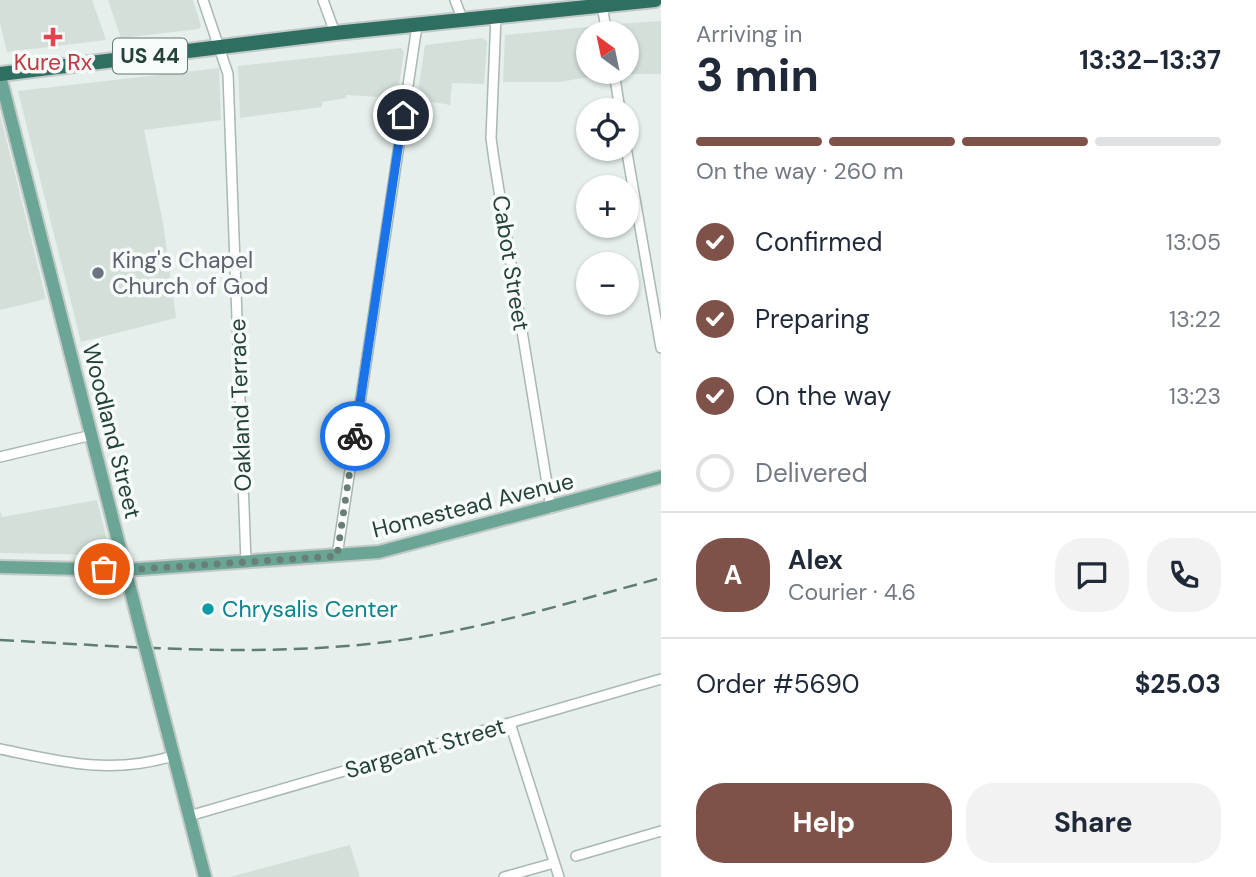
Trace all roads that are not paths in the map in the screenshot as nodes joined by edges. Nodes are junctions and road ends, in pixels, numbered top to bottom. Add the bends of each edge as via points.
1 (203, 0) edge
2 (323, 0) edge
3 (455, 0) edge
4 (654, 0) edge
5 (601, 2) edge
6 (496, 16) junction
7 (463, 21) junction
8 (605, 21) edge
9 (416, 26) junction
10 (335, 33) junction
11 (221, 47) junction
12 (0, 75) edge
13 (628, 161) edge
14 (661, 348) edge
15 (92, 435) junction
16 (0, 457) edge
17 (661, 477) edge
18 (551, 508) junction
19 (337, 556) junction
20 (246, 562) junction
21 (0, 567) edge
22 (125, 570) junction
23 (661, 678) edge
24 (510, 723) junction
25 (0, 749) edge
26 (173, 756) junction
27 (189, 816) junction
28 (661, 831) edge
29 (576, 856) dead end
30 (554, 863) junction
31 (205, 877) edge
32 (504, 877) edge
33 (559, 877) edge

1 - 11 street, Oakland Terrace
2 - 10 street
3 - 7 street
4 - 5 highway, US 44
5 - 6 highway, US 44
5 - 8 street
6 - 7 highway, US 44
6 - 18 street, Cabot Street via 491,138
7 - 9 highway, US 44
9 - 10 highway, US 44
9 - 19 street
10 - 11 highway, US 44
11 - 12 highway, US 44
11 - 20 street, Oakland Terrace via 228,74
12 - 15 main road, Woodland Street
13 - 14 street
15 - 16 street
15 - 22 main road, Woodland Street
17 - 18 main road, Homestead Avenue
18 - 19 main road, Homestead Avenue via 381,552
19 - 20 main road, Homestead Avenue
20 - 22 main road, Homestead Avenue
21 - 22 main road, Homestead Avenue
22 - 26 main road, Woodland Street, bridge
23 - 24 street, Sargeant Street
24 - 27 street, Sargeant Street
24 - 30 street
25 - 26 street via 84,766 128,766
26 - 27 main road, Woodland Street
27 - 31 main road, Woodland Street
28 - 29 street
30 - 32 street
30 - 33 street

